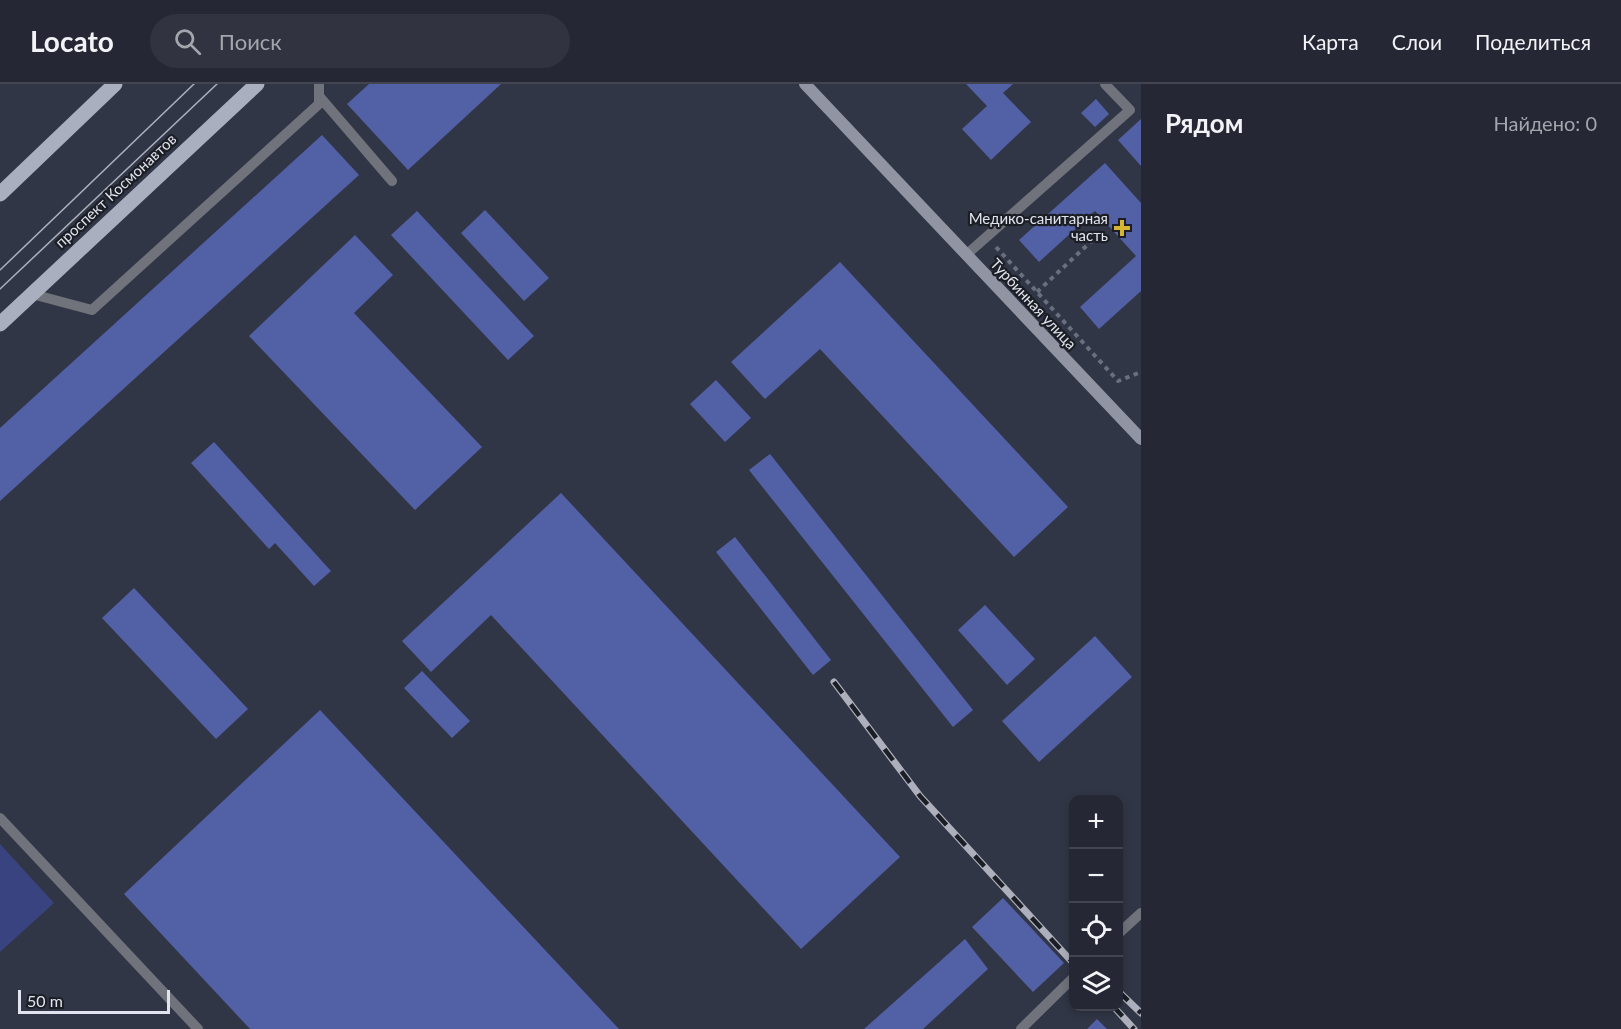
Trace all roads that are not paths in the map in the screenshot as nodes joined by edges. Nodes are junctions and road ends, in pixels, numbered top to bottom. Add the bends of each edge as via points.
1 (115, 84) edge
2 (257, 84) edge
3 (805, 84) edge
4 (1105, 84) edge
5 (319, 90) edge
6 (392, 181) dead end
7 (0, 194) edge
8 (966, 255) junction
9 (32, 294) junction
10 (0, 324) edge
11 (1141, 439) edge
12 (0, 818) edge
13 (1141, 913) edge
14 (1123, 930) edge
15 (1069, 982) edge
16 (198, 1029) edge
17 (1021, 1029) edge

1 - 7 main road
2 - 9 main road, проспект Космонавтов
3 - 8 main road, Турбинная улица
4 - 8 lane via 1130,110
5 - 6 lane
5 - 9 lane via 319,104 92,310
8 - 11 main road, Турбинная улица
9 - 10 main road, проспект Космонавтов
12 - 16 lane
13 - 14 lane
15 - 17 lane

